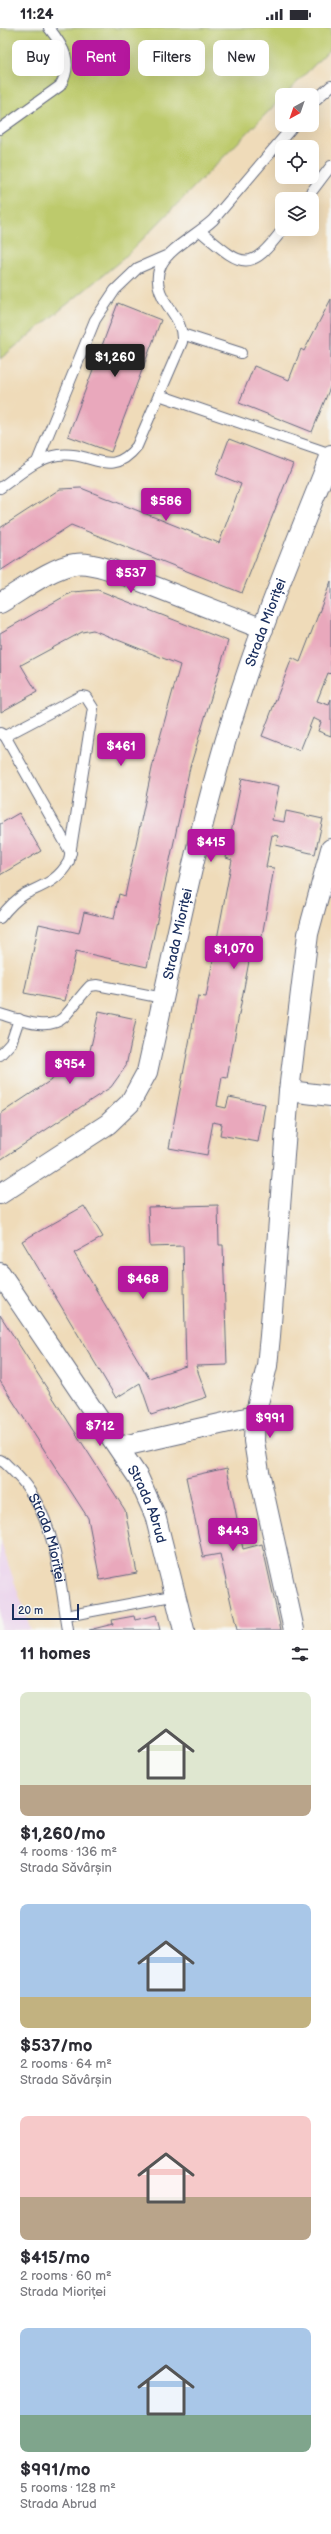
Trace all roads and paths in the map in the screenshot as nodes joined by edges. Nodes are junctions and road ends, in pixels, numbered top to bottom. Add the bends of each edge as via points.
1 (49, 28) edge
2 (331, 86) edge
3 (319, 97) edge
4 (0, 129) edge
5 (288, 132) edge
6 (331, 166) edge
7 (311, 192) edge
8 (200, 231) junction
9 (278, 236) edge
10 (168, 255) junction
11 (182, 334) junction
12 (241, 352) dead end
13 (159, 395) junction
14 (331, 455) edge
15 (37, 462) junction
16 (0, 488) edge
17 (0, 603) edge
18 (263, 629) junction
19 (2, 735) edge
20 (331, 850) edge
21 (70, 857) junction
22 (0, 918) edge
23 (164, 998) junction
24 (0, 1014) edge
25 (19, 1020) junction
26 (0, 1054) edge
27 (289, 1091) junction
28 (331, 1096) edge
29 (0, 1194) edge
30 (0, 1273) edge
31 (255, 1416) junction
32 (119, 1447) junction
33 (0, 1460) edge
34 (177, 1595) junction
35 (66, 1616) junction
36 (68, 1630) edge
37 (184, 1630) edge
38 (294, 1630) edge

1 - 4 lane via 64,49 68,66 66,77 60,86
2 - 3 lane
5 - 8 lane via 214,220
6 - 7 lane
8 - 9 lane via 231,256 243,261 256,259 266,253
8 - 10 lane via 180,243
10 - 11 lane via 159,268 156,281 158,290 178,321
10 - 15 lane via 138,268 115,290 96,320
11 - 12 lane
11 - 13 lane via 182,342
13 - 14 lane
13 - 15 lane via 137,446 129,456 117,463 103,463 74,455 59,455
14 - 18 street, Strada Mioriței
15 - 16 lane
17 - 18 street via 54,572 75,564 91,565 112,570
18 - 23 street, Strada Mioriței via 215,777
19 - 21 lane
19 - 21 lane via 81,696 91,701 93,708
20 - 27 street via 308,934
21 - 22 lane via 56,880 24,895
23 - 25 lane via 97,985 90,986 63,1018 54,1024
23 - 29 street, Strada Mioriței via 147,1072 130,1103 108,1124
24 - 25 lane
25 - 26 lane via 11,1043
27 - 28 street
27 - 31 street via 267,1366
30 - 32 street, Strada Abrud
31 - 32 street
31 - 38 street via 254,1441 259,1472
32 - 34 street, Strada Abrud via 138,1477 155,1515
33 - 35 lane, Strada Mioriței via 29,1490 47,1524
34 - 35 lane
34 - 37 street, Strada Abrud
35 - 36 lane, Strada Mioriței

